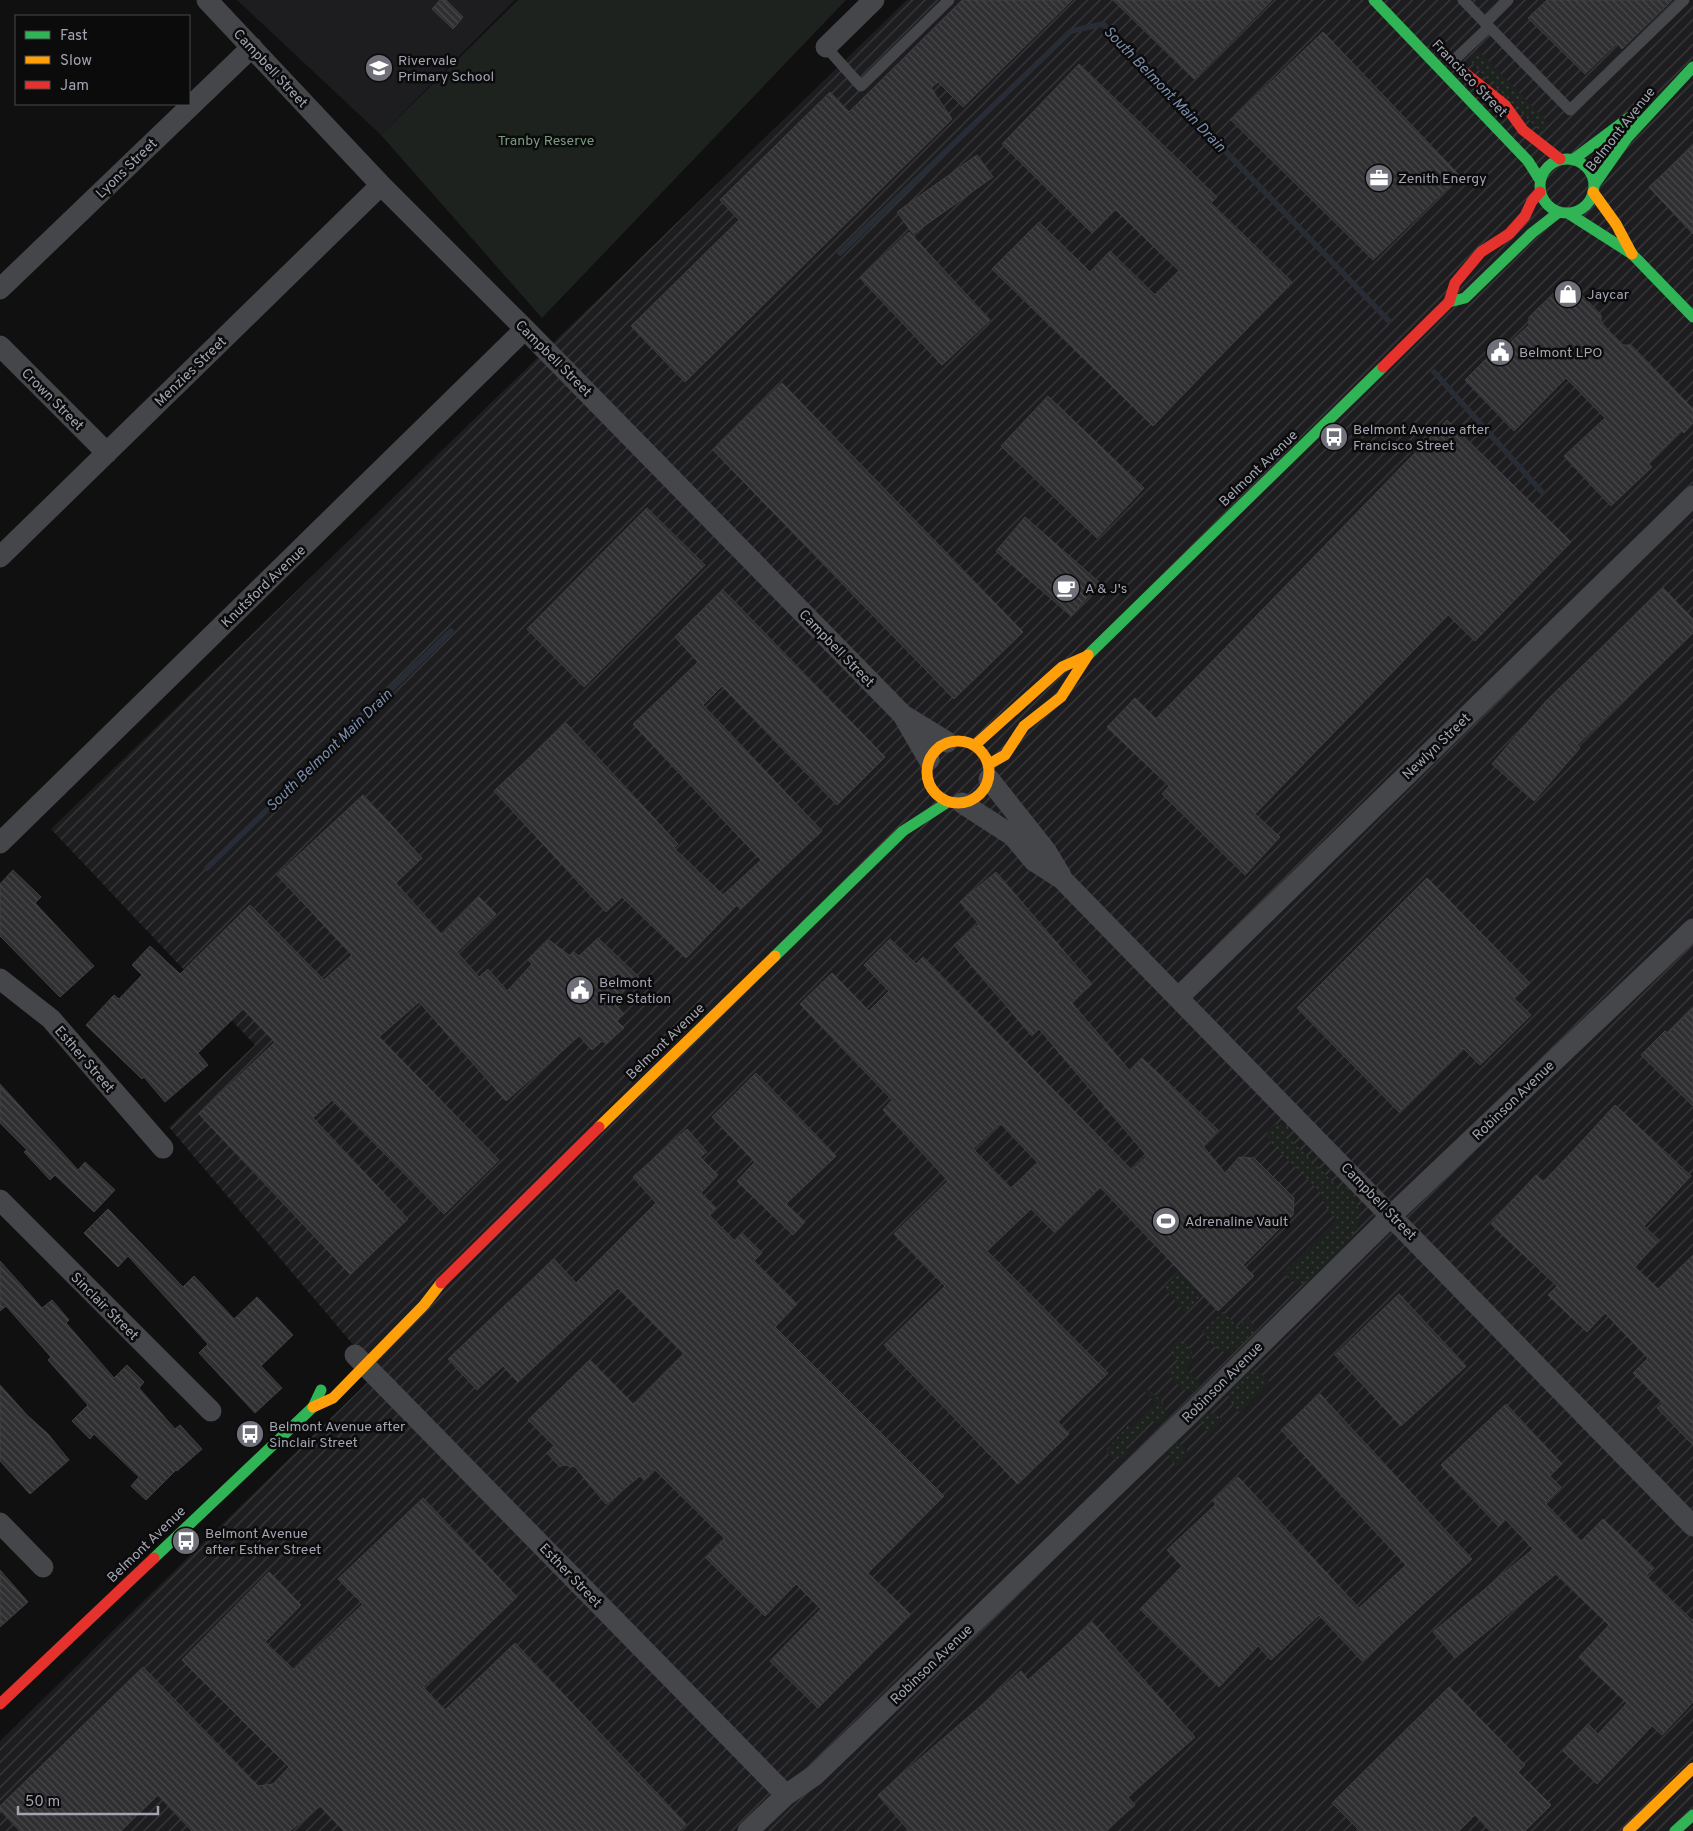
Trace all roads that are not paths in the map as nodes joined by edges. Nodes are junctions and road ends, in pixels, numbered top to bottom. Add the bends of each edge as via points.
1 (207, 0) edge
2 (874, 0) edge
3 (949, 0) edge
4 (1374, 0) edge
5 (1463, 0) edge
6 (1508, 0) edge
7 (1684, 0) edge
8 (1487, 25) junction
9 (252, 47) junction
10 (826, 47) joint
11 (1449, 58) joint
12 (1693, 67) edge
13 (1669, 91) junction
14 (1560, 159) junction
15 (1574, 159) junction
16 (381, 185) junction
17 (1540, 186) junction
18 (1594, 188) junction
19 (1564, 212) junction
20 (1632, 254) junction
21 (0, 289) edge
22 (1449, 302) junction
23 (1693, 316) edge
24 (525, 329) junction
25 (0, 346) edge
26 (106, 453) junction
27 (1693, 496) edge
28 (0, 557) edge
29 (1087, 656) junction
30 (903, 715) junction
31 (947, 742) junction
32 (975, 745) junction
33 (929, 760) junction
34 (989, 772) junction
35 (929, 782) junction
36 (922, 796) dead end
37 (955, 802) junction
38 (916, 807) dead end
39 (903, 831) junction
40 (0, 843) edge
41 (1062, 879) junction
42 (1693, 929) edge
43 (0, 979) edge
44 (1180, 997) junction
45 (162, 1148) dead end
46 (0, 1200) edge
47 (1392, 1215) junction
48 (449, 1272) junction
49 (414, 1297) dead end
50 (358, 1358) junction
51 (330, 1378) dead end
52 (312, 1407) junction
53 (211, 1411) dead end
54 (0, 1524) edge
55 (1693, 1526) edge
56 (43, 1567) dead end
57 (0, 1704) edge
58 (1693, 1768) edge
59 (786, 1794) junction
60 (1693, 1814) edge
61 (748, 1831) edge
62 (1628, 1831) edge
63 (1676, 1831) edge

1 - 9 street, Campbell Street
2 - 10 street
3 - 10 lane via 861,86
4 - 17 main road, Francisco Street via 1528,161
5 - 8 lane
6 - 8 lane
7 - 8 lane via 1570,110
8 - 11 lane
9 - 16 street, Campbell Street
9 - 21 street, Lyons Street
11 - 14 main road, Francisco Street via 1505,105 1523,130
12 - 13 main road, Belmont Avenue
13 - 15 main road, Belmont Avenue
13 - 18 main road, Belmont Avenue via 1627,138
14 - 15 main road
14 - 17 main road via 1544,171
15 - 18 main road via 1591,174
16 - 24 street, Campbell Street
16 - 26 street, Menzies Street
17 - 19 main road via 1547,204
17 - 22 main road, Belmont Avenue via 1525,216 1509,234 1481,252 1455,283
18 - 19 main road via 1584,206
18 - 20 main road
19 - 20 main road
19 - 22 main road, Belmont Avenue via 1532,233 1465,298
20 - 23 main road
22 - 29 main road, Belmont Avenue
24 - 30 street, Campbell Street
24 - 40 street, Knutsford Avenue
25 - 26 street, Crown Street
26 - 28 street, Menzies Street
27 - 44 street, Newlyn Street
29 - 32 main road, Belmont Avenue via 1062,667
29 - 34 main road, Belmont Avenue via 1060,697 1024,726
30 - 31 street, Campbell Street
30 - 33 street, Campbell Street
31 - 32 main road via 957,740
31 - 33 main road
32 - 34 main road via 986,757
33 - 35 main road
34 - 37 main road via 979,796
34 - 41 street, Campbell Street via 1046,851
35 - 36 main road
35 - 37 main road via 940,797
37 - 39 main road, Belmont Avenue
37 - 41 street, Campbell Street via 1013,836 1034,861
38 - 39 main road, Belmont Avenue
39 - 48 main road, Belmont Avenue
41 - 44 street, Campbell Street
42 - 47 street, Robinson Avenue
43 - 45 street, Esther Street via 51,1019
44 - 47 street, Campbell Street
46 - 53 street, Sinclair Street
47 - 55 street, Campbell Street
47 - 59 street, Robinson Avenue via 815,1775
48 - 49 main road, Belmont Avenue
48 - 50 main road, Belmont Avenue via 424,1305
50 - 52 main road, Belmont Avenue via 333,1398
50 - 59 street, Esther Street
51 - 52 main road, Belmont Avenue
52 - 57 main road, Belmont Avenue
54 - 56 street
58 - 62 main road
59 - 61 street, Robinson Avenue
60 - 63 main road

